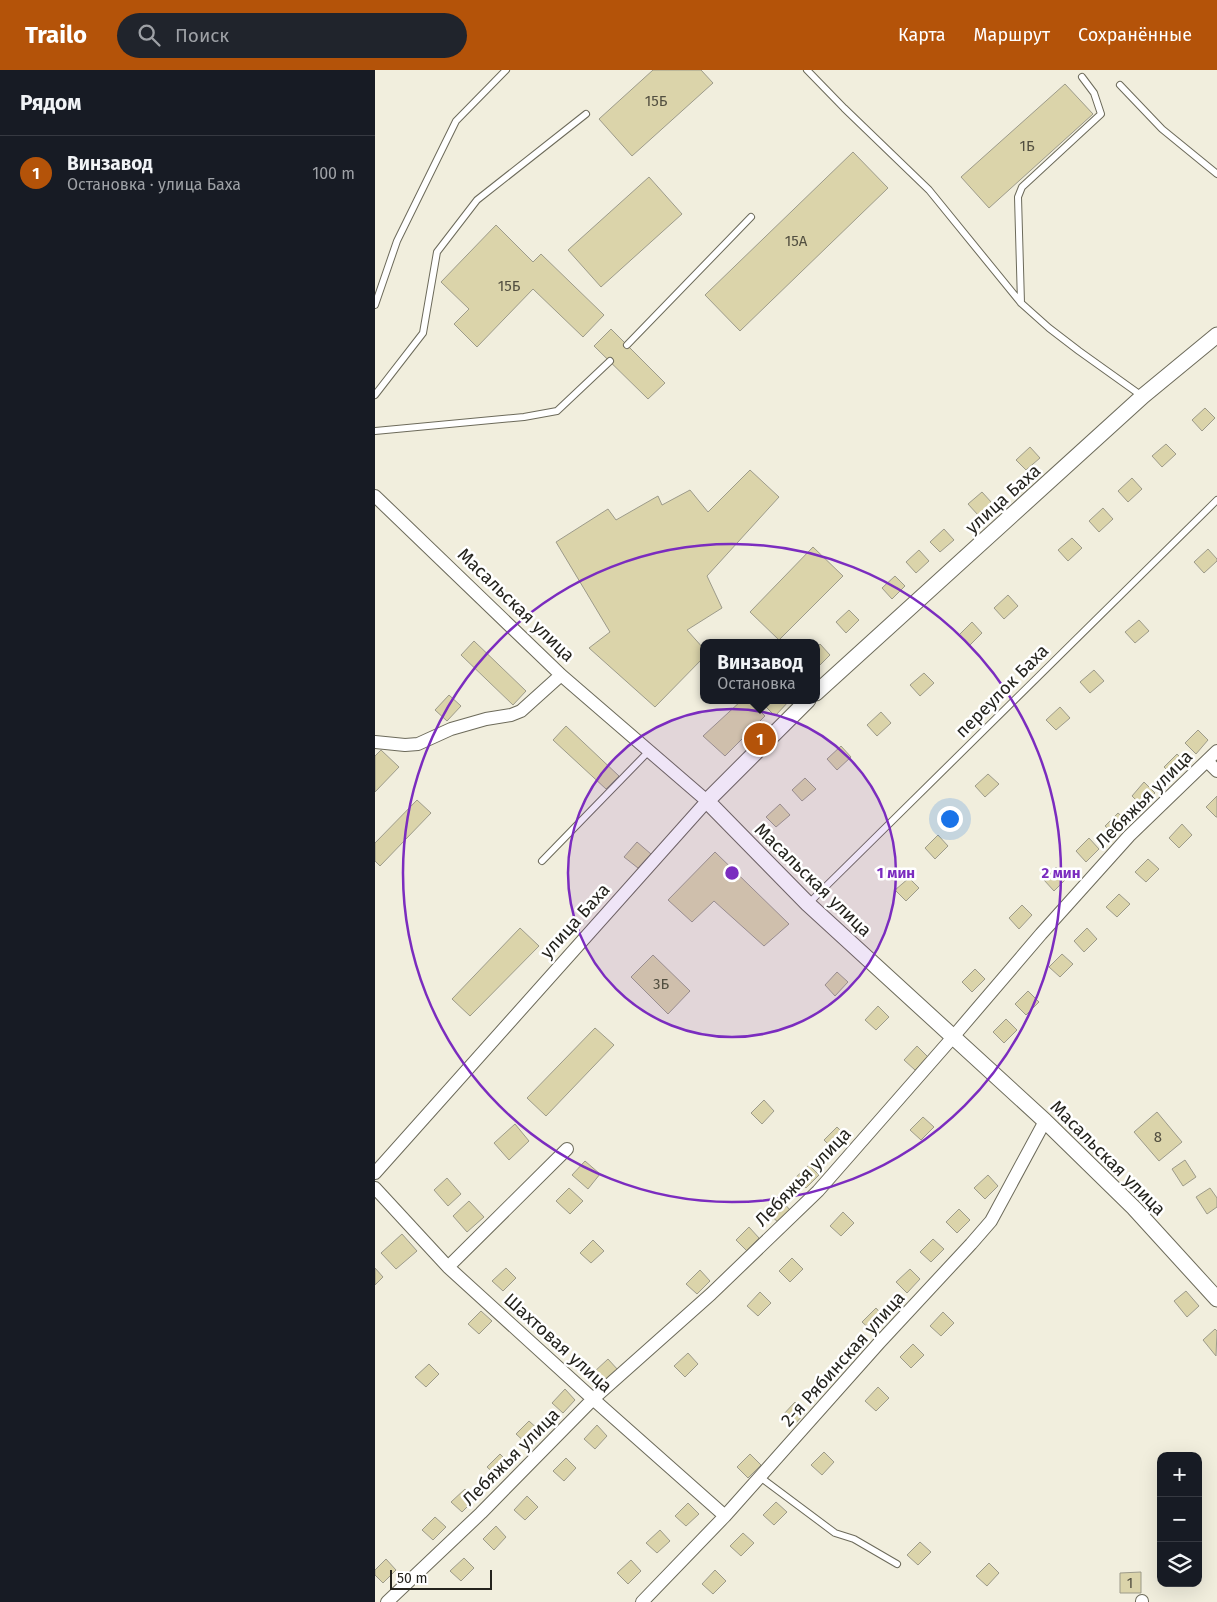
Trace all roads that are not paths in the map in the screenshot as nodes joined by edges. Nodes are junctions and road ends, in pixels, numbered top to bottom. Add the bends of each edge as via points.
1 (506, 70) edge
2 (807, 70) edge
3 (1082, 77) dead end
4 (1120, 84) dead end
5 (586, 114) dead end
6 (1217, 174) edge
7 (751, 217) dead end
8 (1021, 303) junction
9 (375, 306) edge
10 (1217, 335) edge
11 (627, 344) dead end
12 (610, 362) dead end
13 (375, 395) edge
14 (1143, 396) junction
15 (375, 431) edge
16 (375, 496) edge
17 (1217, 500) edge
18 (561, 675) junction
19 (820, 689) edge
20 (804, 704) edge
21 (375, 742) edge
22 (649, 751) junction
23 (1217, 751) edge
24 (1207, 761) junction
25 (1217, 771) edge
26 (707, 801) junction
27 (542, 861) dead end
28 (808, 904) junction
29 (953, 1037) junction
30 (1045, 1121) junction
31 (567, 1149) dead end
32 (375, 1173) edge
33 (375, 1188) edge
34 (448, 1267) junction
35 (1217, 1299) edge
36 (593, 1399) junction
37 (760, 1477) junction
38 (725, 1516) junction
39 (897, 1564) dead end
40 (387, 1602) edge
41 (642, 1602) edge

1 - 9 lane via 456,121 397,241
2 - 8 lane via 929,190
3 - 8 lane via 1094,93 1101,114 1022,187 1019,198
4 - 6 lane via 1162,129
5 - 13 lane via 477,200 442,245 437,252 423,333
7 - 11 lane
8 - 14 lane via 1079,351
10 - 14 street, улица Баха
12 - 15 lane via 557,411
14 - 19 street, улица Баха
16 - 18 street, Масальская улица
17 - 28 lane, переулок Баха
18 - 21 street via 521,711 511,715 451,729 418,744
18 - 22 street, Масальская улица
20 - 26 street, улица Баха
22 - 26 street, Масальская улица
22 - 27 lane
23 - 24 street, Лебяжья улица
24 - 25 street
24 - 29 street, Лебяжья улица via 1129,836
26 - 28 street, Масальская улица
26 - 32 street, улица Баха
28 - 29 street, Масальская улица
29 - 30 street, Масальская улица
29 - 36 street, Лебяжья улица via 818,1191 711,1294
30 - 35 street, Масальская улица via 1134,1208
30 - 37 street, 2-я Рябинская улица via 991,1221
31 - 34 street
33 - 34 street, Шахтовая улица
34 - 36 street, Шахтовая улица
36 - 38 street, Шахтовая улица
36 - 40 street, Лебяжья улица via 481,1513
37 - 38 street, 2-я Рябинская улица
37 - 39 lane via 835,1533 854,1539
38 - 41 street, 2-я Рябинская улица

